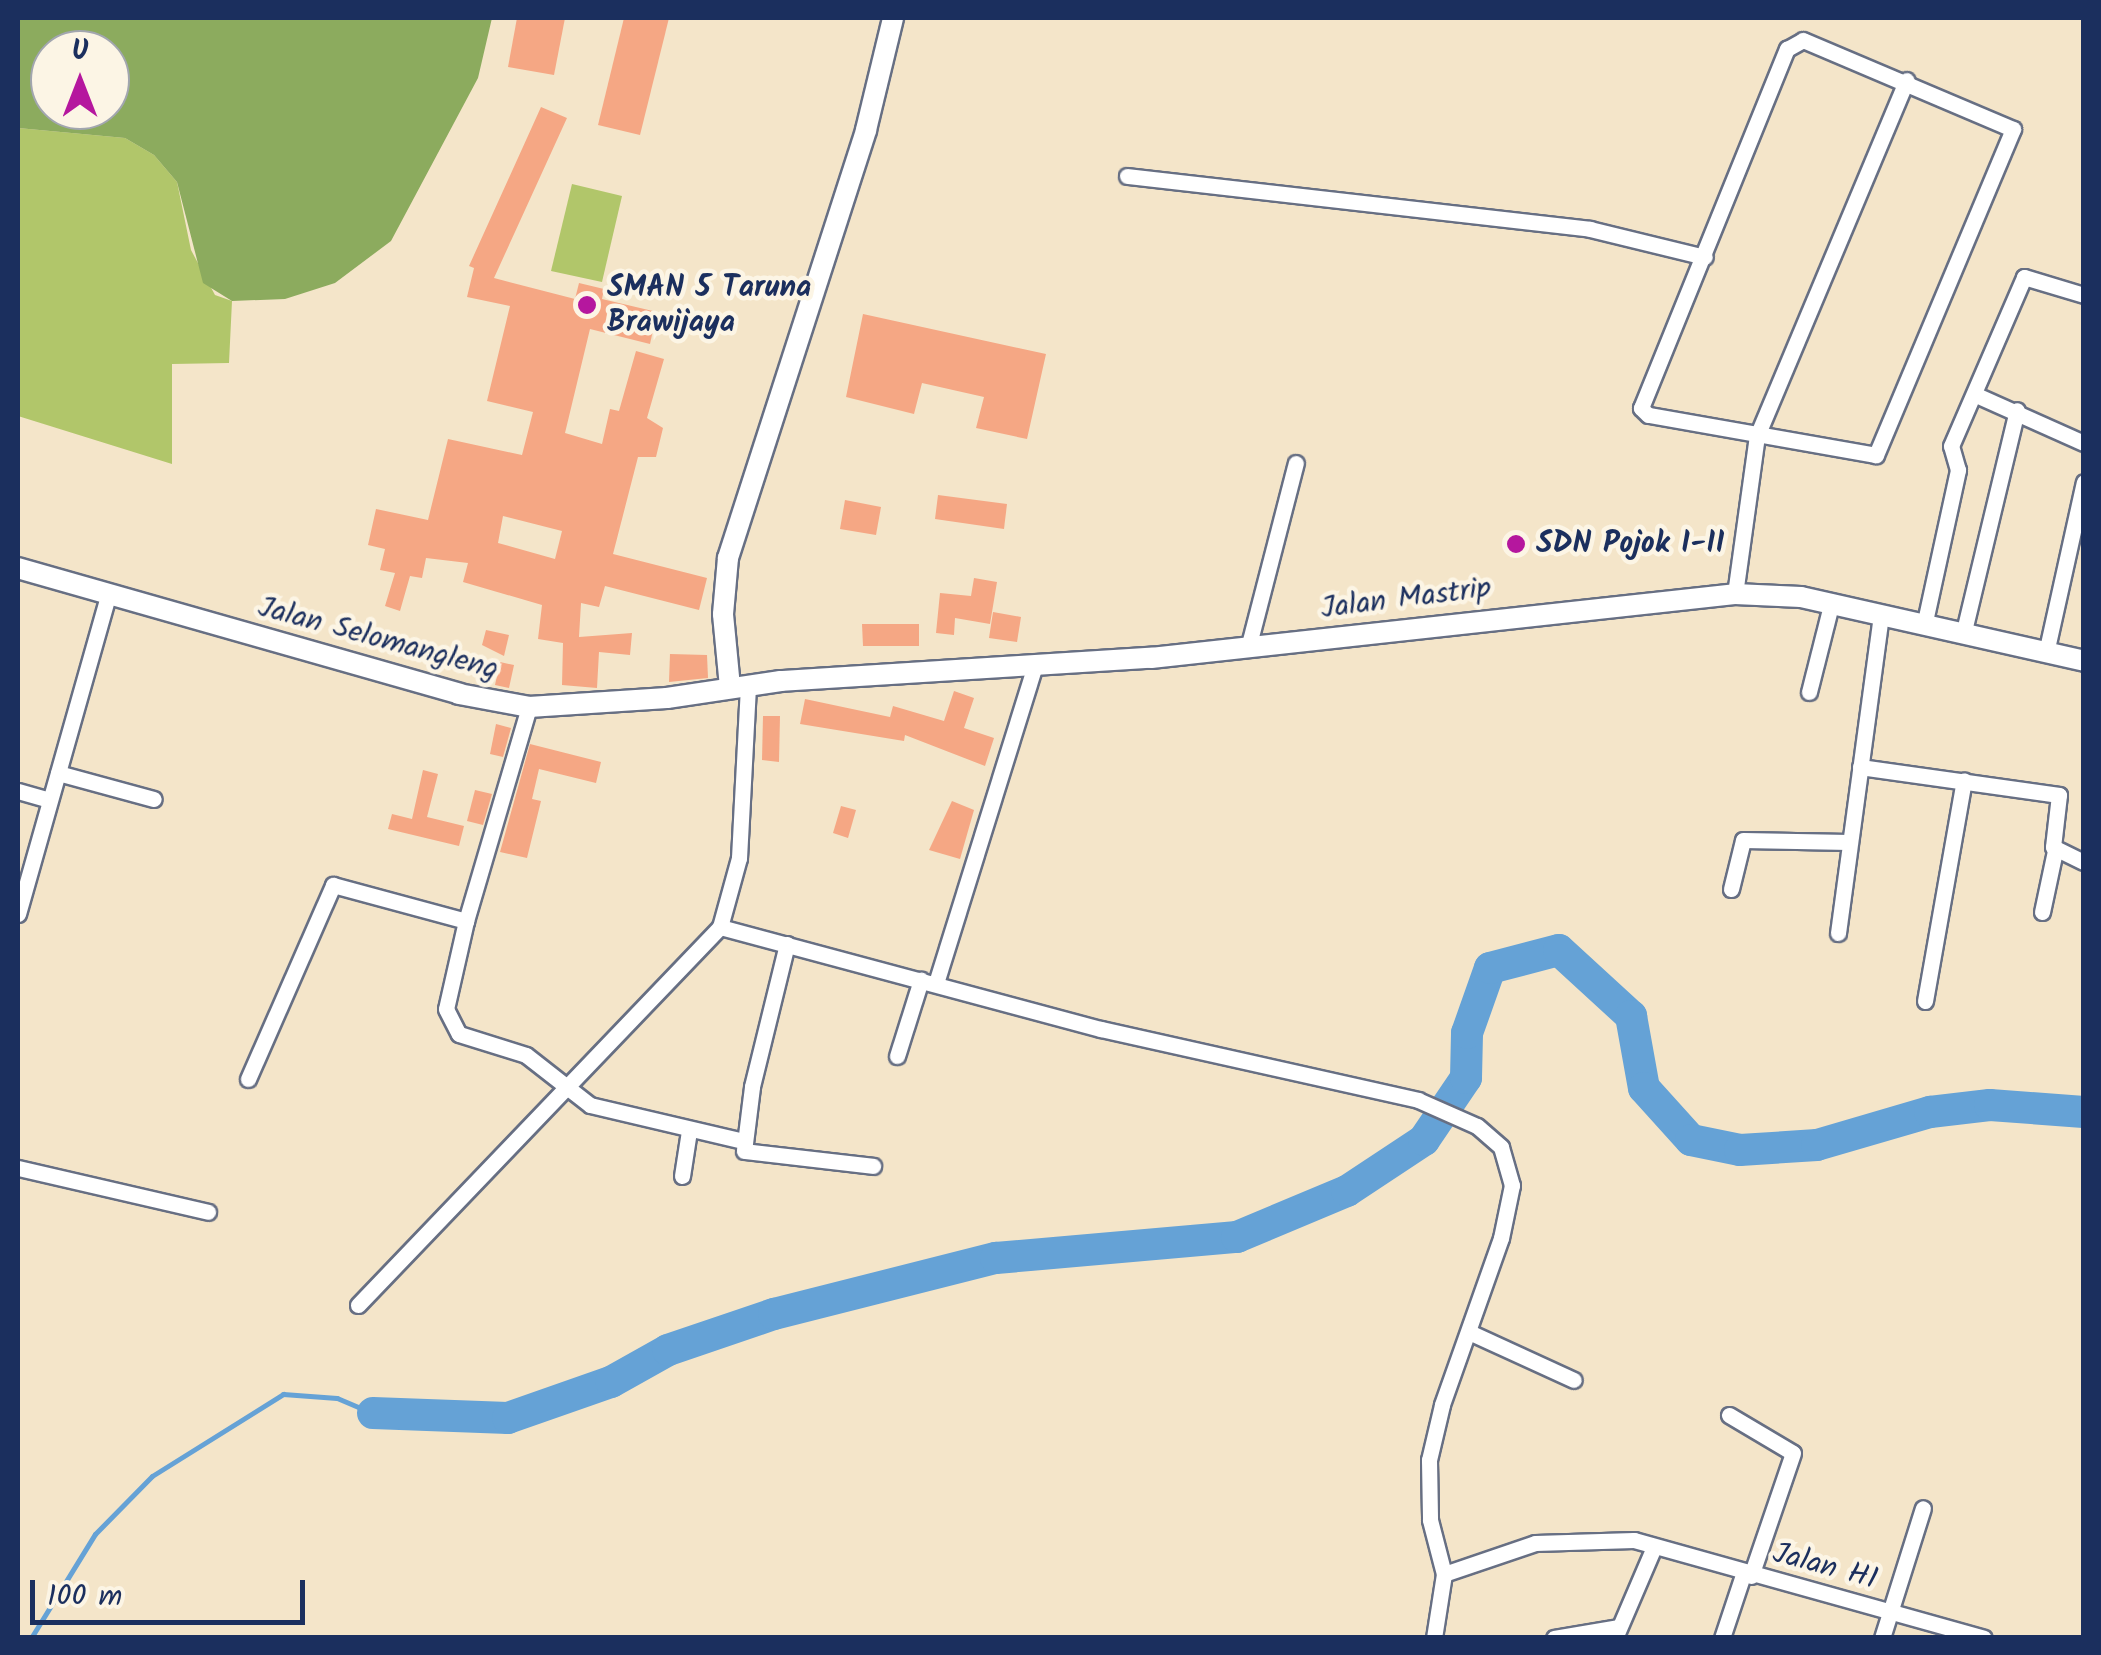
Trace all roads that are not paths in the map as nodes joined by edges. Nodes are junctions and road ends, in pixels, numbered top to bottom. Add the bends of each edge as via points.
1 (894, 18) edge
2 (1907, 80) junction
3 (1127, 176) dead end
4 (1704, 257) junction
5 (2084, 294) edge
6 (1976, 395) junction
7 (2018, 410) junction
8 (1757, 436) junction
9 (2084, 443) edge
10 (1296, 462) dead end
11 (2084, 482) edge
12 (18, 568) edge
13 (1735, 594) junction
14 (108, 595) junction
15 (1832, 605) junction
16 (1882, 616) junction
17 (1924, 626) junction
18 (1964, 635) junction
19 (1248, 648) junction
20 (2046, 653) junction
21 (2084, 661) edge
22 (1034, 668) junction
23 (739, 686) junction
24 (1809, 692) dead end
25 (529, 707) junction
26 (1860, 766) junction
27 (58, 773) junction
28 (1964, 780) junction
29 (18, 791) edge
30 (154, 799) dead end
31 (50, 800) junction
32 (1849, 842) junction
33 (2056, 850) junction
34 (2084, 862) edge
35 (1731, 889) dead end
36 (2042, 912) dead end
37 (18, 914) edge
38 (466, 921) junction
39 (720, 927) junction
40 (1838, 933) dead end
41 (787, 944) junction
42 (928, 981) junction
43 (1925, 1001) dead end
44 (896, 1056) dead end
45 (248, 1079) dead end
46 (563, 1082) junction
47 (689, 1131) junction
48 (744, 1141) junction
49 (872, 1166) dead end
50 (18, 1168) edge
51 (682, 1176) dead end
52 (208, 1212) dead end
53 (358, 1305) dead end
54 (1469, 1332) junction
55 (1574, 1380) dead end
56 (1729, 1416) dead end
57 (1923, 1508) dead end
58 (1654, 1547) junction
59 (1444, 1574) junction
60 (1747, 1576) junction
61 (1888, 1612) junction
62 (1617, 1632) edge
63 (1961, 1634) edge
64 (1434, 1638) edge
65 (1554, 1638) edge
66 (1722, 1638) edge
67 (1882, 1638) edge
68 (1984, 1638) edge

1 - 23 street via 866,130 728,558 723,631
2 - 4 street via 1814,42 1795,42
2 - 8 street
2 - 8 street via 2008,123 2013,133 1880,452
3 - 4 street via 1590,228
4 - 8 street via 1640,408 1648,416
5 - 6 street via 2024,277
6 - 7 street
6 - 17 street via 1951,446 1958,470
7 - 9 street
7 - 18 street
8 - 13 street
10 - 19 street
11 - 20 street
12 - 14 street, Jalan Selomangleng
13 - 15 street, Jalan Mastrip
13 - 19 street, Jalan Mastrip
14 - 25 street, Jalan Selomangleng via 459,694
14 - 27 street
15 - 16 street, Jalan Mastrip
15 - 24 street
16 - 17 street, Jalan Mastrip
16 - 26 street
17 - 18 street, Jalan Mastrip
18 - 20 street, Jalan Mastrip
19 - 22 street, Jalan Mastrip
20 - 21 street, Jalan Mastrip
22 - 23 street, Jalan Mastrip
22 - 42 street
23 - 25 street, Jalan Selomangleng
23 - 39 street via 739,858
25 - 38 street
26 - 28 street
26 - 32 street
27 - 30 street
27 - 31 street
28 - 33 street via 2061,796
28 - 43 street
29 - 31 street
31 - 37 street
32 - 35 street via 1743,840
32 - 40 street
33 - 34 street
33 - 36 street
38 - 45 street via 329,887
38 - 46 street via 448,1022 459,1034 526,1055
39 - 41 street
39 - 46 street
41 - 42 street
41 - 48 street
42 - 44 street
42 - 54 street via 1101,1029 1418,1100 1476,1126 1501,1147 1512,1185
46 - 47 street via 601,1109
46 - 53 street
47 - 48 street
47 - 51 street
48 - 49 street via 749,1155
50 - 52 street
54 - 55 street
54 - 59 street via 1429,1460 1432,1536
56 - 60 street via 1793,1453
57 - 61 street
58 - 59 street, Jalan H1 via 1612,1538 1535,1543
58 - 60 street, Jalan H1
58 - 62 street
59 - 64 street
60 - 61 street, Jalan H1
60 - 66 street
61 - 63 street, Jalan H1
61 - 67 street
62 - 65 street
63 - 68 street, Jalan H1

